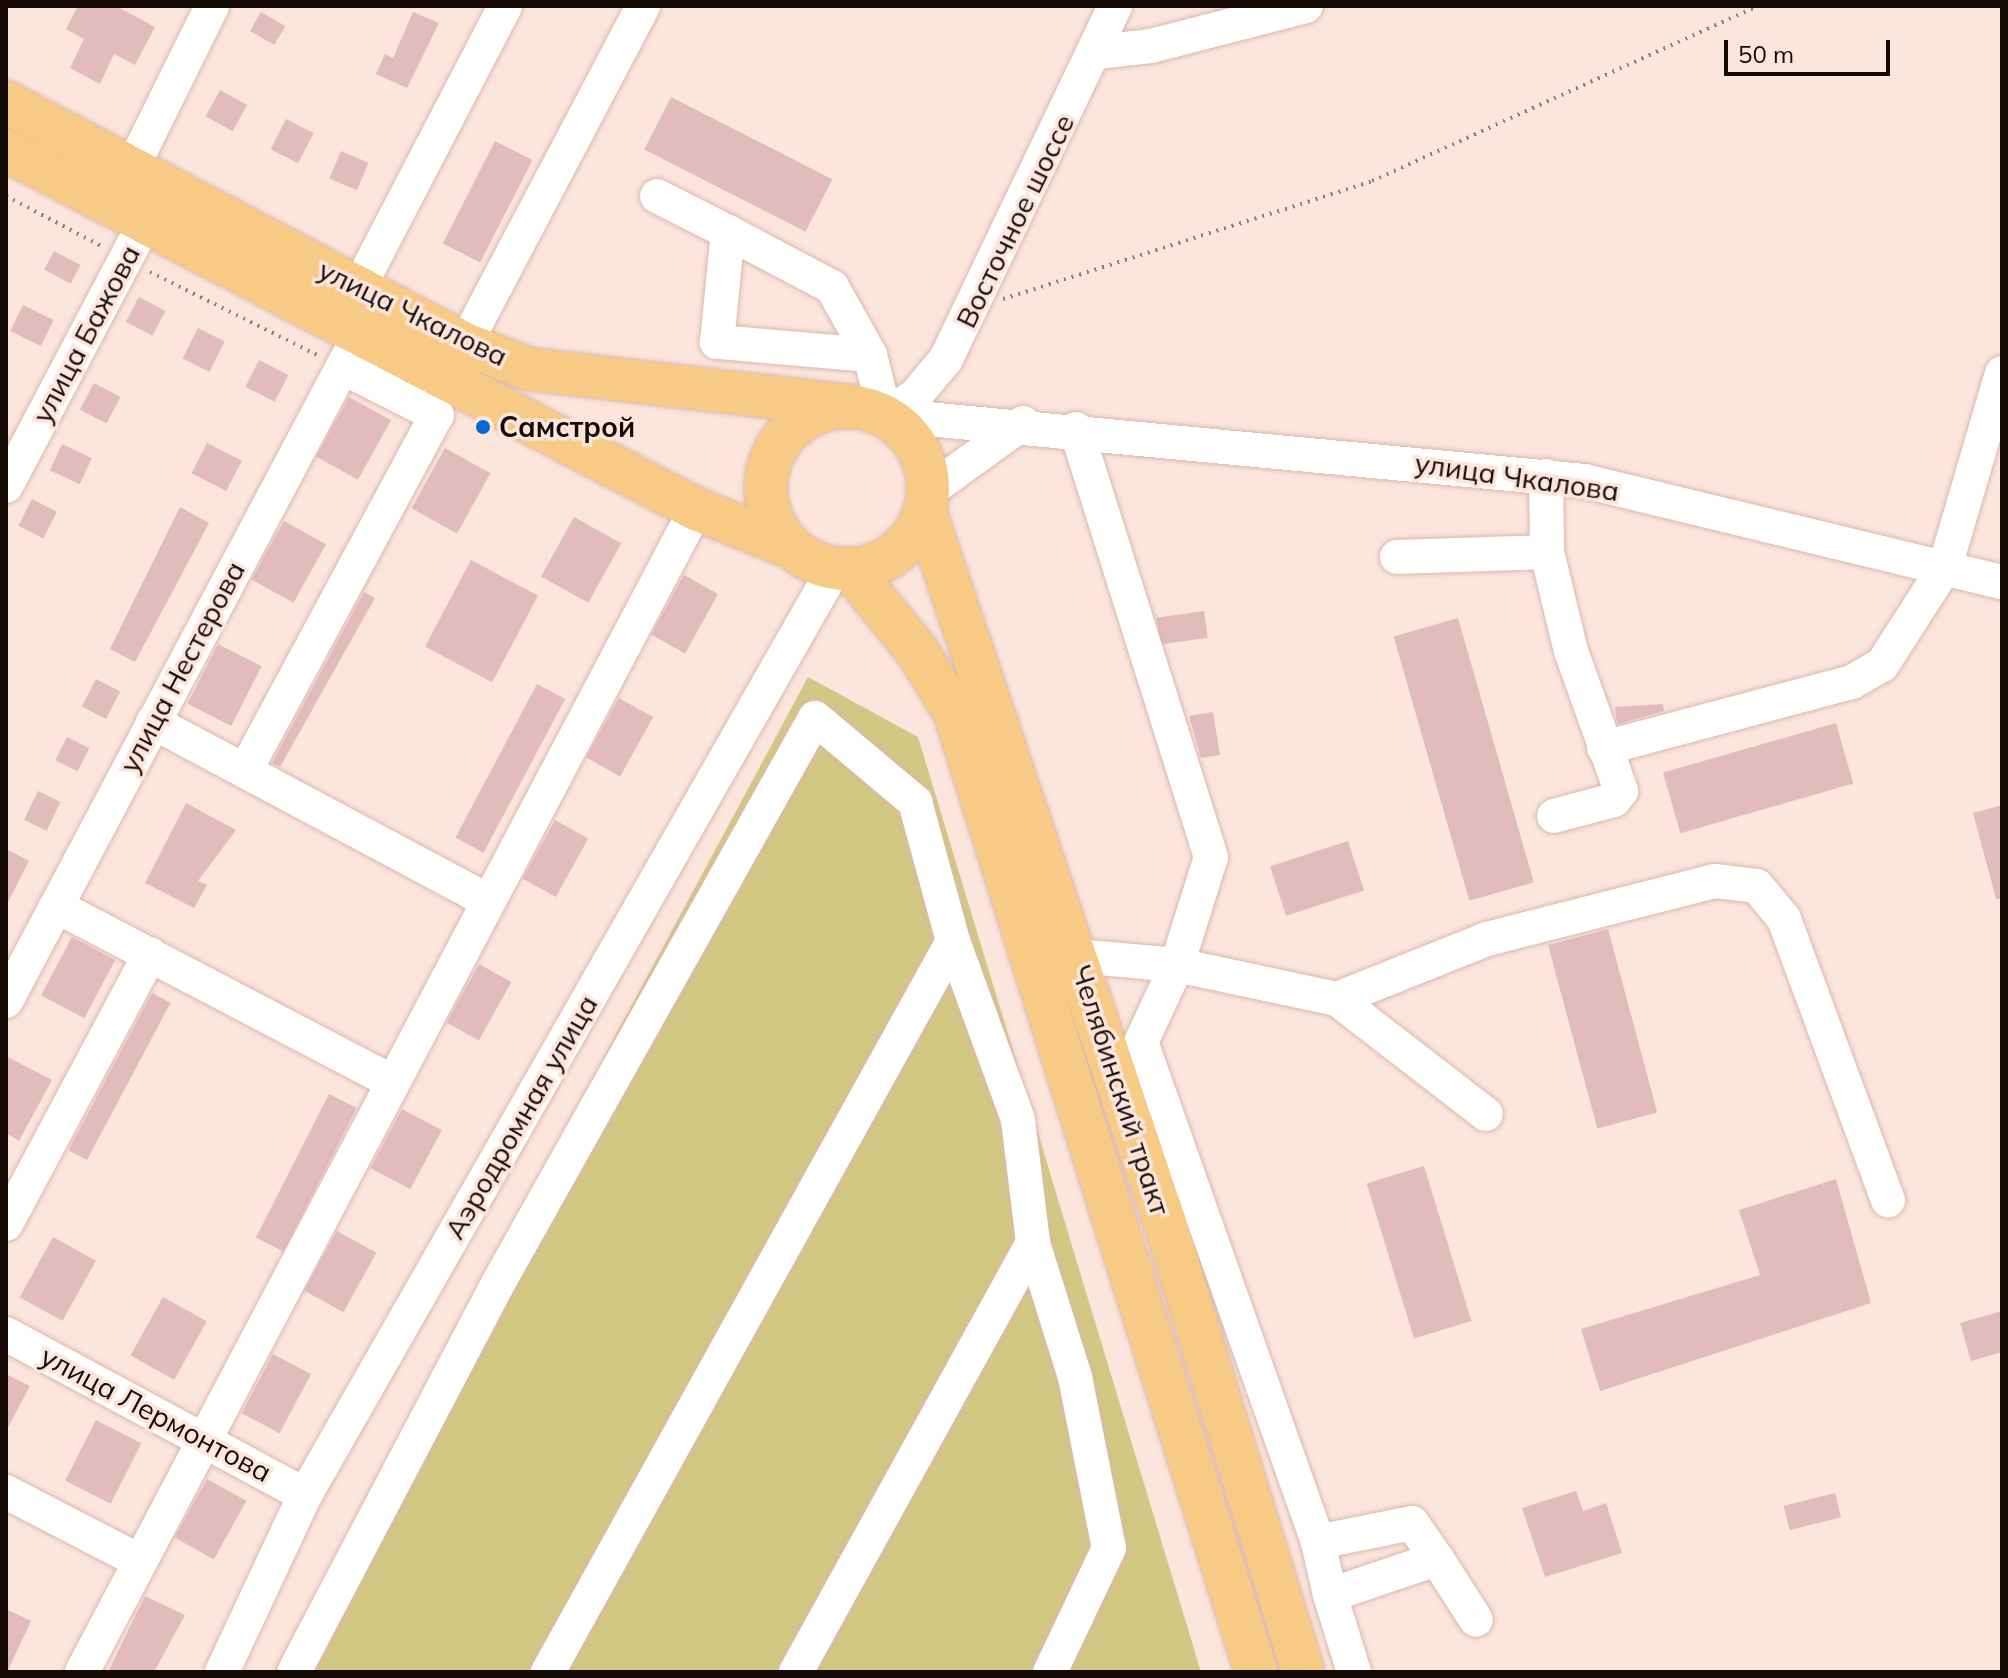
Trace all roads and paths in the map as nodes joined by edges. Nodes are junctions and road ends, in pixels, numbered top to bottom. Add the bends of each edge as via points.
1 (212, 6) edge
2 (505, 6) edge
3 (643, 6) edge
4 (1115, 6) edge
5 (1306, 6) edge
6 (1757, 6) edge
7 (1097, 52) junction
8 (6, 102) edge
9 (6, 150) edge
10 (133, 166) junction
11 (6, 196) edge
12 (657, 196) dead end
13 (728, 232) junction
14 (135, 242) junction
15 (360, 285) junction
16 (983, 291) junction
17 (717, 342) junction
18 (351, 350) junction
19 (870, 355) junction
20 (2002, 373) edge
21 (452, 380) junction
22 (721, 392) junction
23 (870, 411) junction
24 (1023, 423) junction
25 (1076, 429) junction
26 (1546, 476) junction
27 (6, 486) edge
28 (927, 502) junction
29 (696, 509) junction
30 (788, 546) junction
31 (1547, 552) junction
32 (1397, 557) dead end
33 (1945, 567) junction
34 (843, 570) junction
35 (2002, 582) edge
36 (153, 722) junction
37 (1604, 748) junction
38 (245, 771) junction
39 (1554, 816) dead end
40 (485, 899) junction
41 (56, 906) junction
42 (953, 941) junction
43 (150, 954) junction
44 (1076, 956) junction
45 (1177, 965) junction
46 (1337, 999) junction
47 (6, 1001) edge
48 (1141, 1042) junction
49 (389, 1080) junction
50 (1120, 1087) junction
51 (1486, 1114) dead end
52 (1888, 1200) dead end
53 (6, 1224) edge
54 (1033, 1243) junction
55 (6, 1334) edge
56 (202, 1438) junction
57 (6, 1492) edge
58 (305, 1495) junction
59 (1318, 1542) junction
60 (1437, 1559) junction
61 (139, 1561) junction
62 (1330, 1595) junction
63 (1476, 1620) dead end
64 (82, 1672) edge
65 (222, 1672) edge
66 (294, 1672) edge
67 (548, 1672) edge
68 (796, 1672) edge
69 (1050, 1672) edge
70 (1256, 1672) edge
71 (1303, 1672) edge
72 (1354, 1672) edge

1 - 10 street
2 - 15 street
3 - 21 street
4 - 7 street, Восточное шоссе
5 - 7 street via 1151,46
6 - 16 path via 1372,181 1007,300
7 - 16 street, Восточное шоссе
8 - 10 main road, улица Чкалова
9 - 14 main road, улица Чкалова
10 - 15 main road, улица Чкалова
11 - 14 path
12 - 13 street
13 - 17 street
13 - 19 street via 832,287
14 - 18 main road, улица Чкалова
14 - 18 path
14 - 27 street, улица Бажова
15 - 21 main road, улица Чкалова
16 - 23 street, Восточное шоссе via 937,370
17 - 19 street
17 - 22 street
18 - 21 main road, улица Чкалова
18 - 36 street, улица Нестерова
19 - 23 street
20 - 33 street
21 - 22 main road, улица Чкалова via 556,374
21 - 29 main road, улица Чкалова
21 - 38 street
22 - 23 main road, улица Чкалова
23 - 24 street, улица Чкалова
23 - 28 main road via 909,435
23 - 30 main road via 825,409 788,430 767,467 767,509
24 - 25 street, улица Чкалова
24 - 28 street
25 - 26 street, улица Чкалова
25 - 45 street via 1211,857
26 - 31 street
26 - 33 street, улица Чкалова
28 - 34 main road via 902,549
28 - 44 main road, Челябинский тракт
29 - 30 main road, улица Чкалова
29 - 40 street
30 - 34 main road
31 - 32 street
31 - 37 street
33 - 35 street, улица Чкалова
33 - 37 street via 1868,676
34 - 58 street, Аэродромная улица
34 - 70 main road, Челябинский тракт via 917,651 955,713
36 - 38 street
36 - 41 street, улица Нестерова
37 - 39 street via 1620,786 1618,798
38 - 40 street
40 - 49 street
41 - 43 street
41 - 47 street, улица Нестерова
42 - 54 street via 1018,1120
42 - 66 street via 915,802 815,718 496,1287
42 - 67 street
43 - 49 street
43 - 53 street
44 - 45 street
44 - 50 main road, Челябинский тракт
45 - 46 street
45 - 48 street
46 - 51 street
46 - 52 street via 1487,939 1715,881 1757,886 1784,919
48 - 50 street
48 - 59 street
49 - 56 street
50 - 71 main road, Челябинский тракт
54 - 68 street
54 - 69 street via 1075,1377 1109,1548
55 - 56 street, улица Лермонтова
56 - 58 street, улица Лермонтова
56 - 61 street
57 - 61 street
58 - 65 street, Аэродромная улица
59 - 60 street via 1412,1523
59 - 62 street
60 - 62 street
60 - 63 street
61 - 64 street
62 - 72 street

